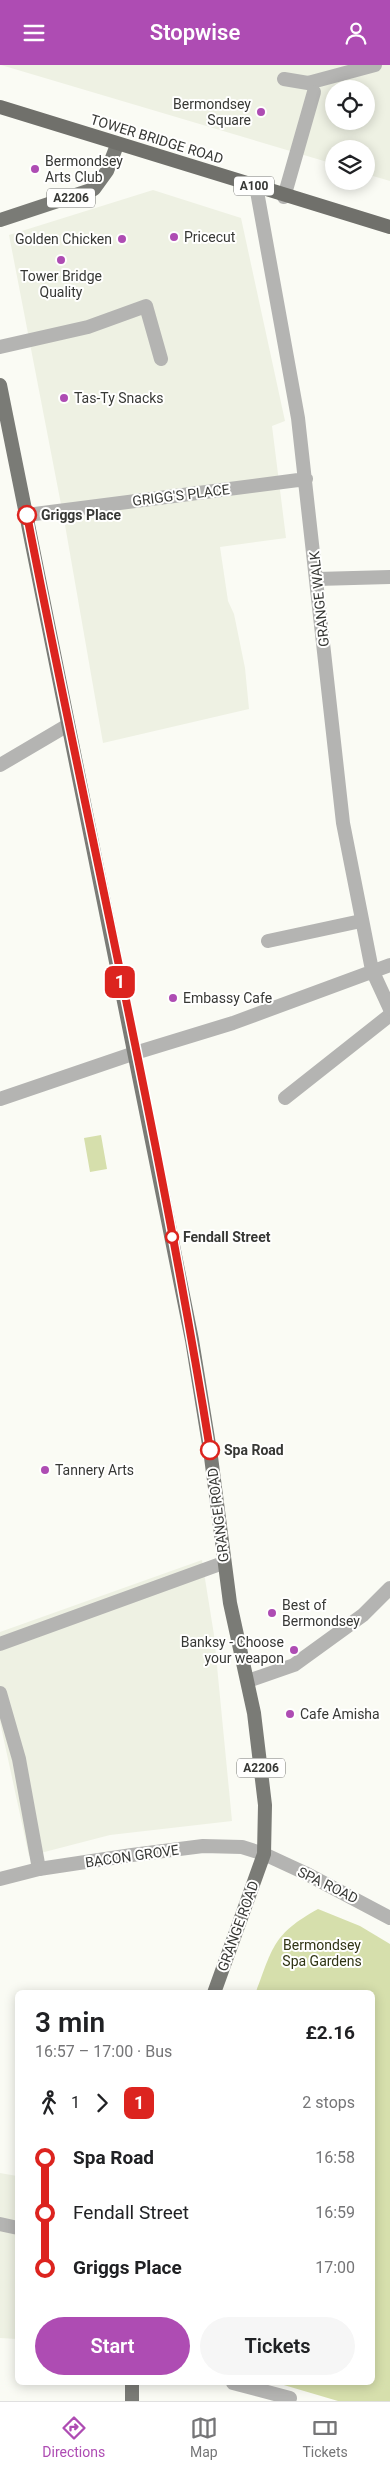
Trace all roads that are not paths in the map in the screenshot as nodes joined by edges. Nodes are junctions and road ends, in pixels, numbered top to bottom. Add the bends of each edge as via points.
1 (375, 65) edge
2 (284, 79) dead end
3 (314, 92) dead end
4 (0, 107) edge
5 (117, 145) junction
6 (256, 187) junction
7 (284, 197) junction
8 (0, 220) edge
9 (390, 227) edge
10 (0, 347) edge
11 (162, 359) dead end
12 (0, 385) edge
13 (306, 479) junction
14 (27, 515) junction
15 (390, 577) edge
16 (316, 579) junction
17 (68, 725) junction
18 (0, 765) edge
19 (361, 921) junction
20 (268, 941) dead end
21 (390, 965) edge
22 (372, 970) junction
23 (390, 1009) edge
24 (390, 1015) edge
25 (135, 1053) junction
26 (285, 1097) dead end
27 (0, 1099) edge
28 (224, 1563) junction
29 (390, 1588) edge
30 (0, 1644) edge
31 (248, 1681) junction
32 (0, 1693) edge
33 (264, 1854) junction
34 (39, 1869) junction
35 (0, 1879) edge
36 (390, 1918) edge
37 (215, 1990) edge
38 (0, 2224) edge
39 (15, 2227) edge
40 (132, 2385) edge
41 (241, 2385) edge
42 (290, 2398) dead end
43 (132, 2401) edge

1 - 2 street via 308,83
3 - 7 street
4 - 5 highway, TOWER BRIDGE ROAD / A100
5 - 6 highway, TOWER BRIDGE ROAD / A100
5 - 8 main road, A2206 via 105,176 94,189
6 - 7 highway, TOWER BRIDGE ROAD / A100
6 - 13 street, GRANGE WALK
7 - 9 highway, TOWER BRIDGE ROAD / A100
10 - 11 street via 88,327 146,307
12 - 14 main road, GRANGE ROAD / A2206
13 - 14 street, GRIGG'S PLACE
13 - 16 street, GRANGE WALK
14 - 17 main road, GRANGE ROAD / A2206
15 - 16 street
16 - 19 street, GRANGE WALK via 339,793
17 - 18 street
17 - 25 main road, GRANGE ROAD / A2206
19 - 20 street
19 - 22 street, GRANGE WALK
21 - 22 street
22 - 23 street, GRANGE WALK
22 - 25 street via 233,1023
24 - 26 street
25 - 27 street
25 - 28 main road, GRANGE ROAD / A2206 via 192,1340
28 - 30 street
28 - 31 main road, GRANGE ROAD / A2206 via 234,1626
29 - 31 street via 363,1615 294,1665
31 - 33 main road, GRANGE ROAD / A2206 via 264,1793
32 - 34 street via 19,1759
33 - 34 street, BACON GROVE via 242,1847 203,1846
33 - 36 street, SPA ROAD
33 - 37 main road, GRANGE ROAD / A2206
34 - 35 street, BACON GROVE
38 - 39 street
40 - 43 main road
41 - 42 street

